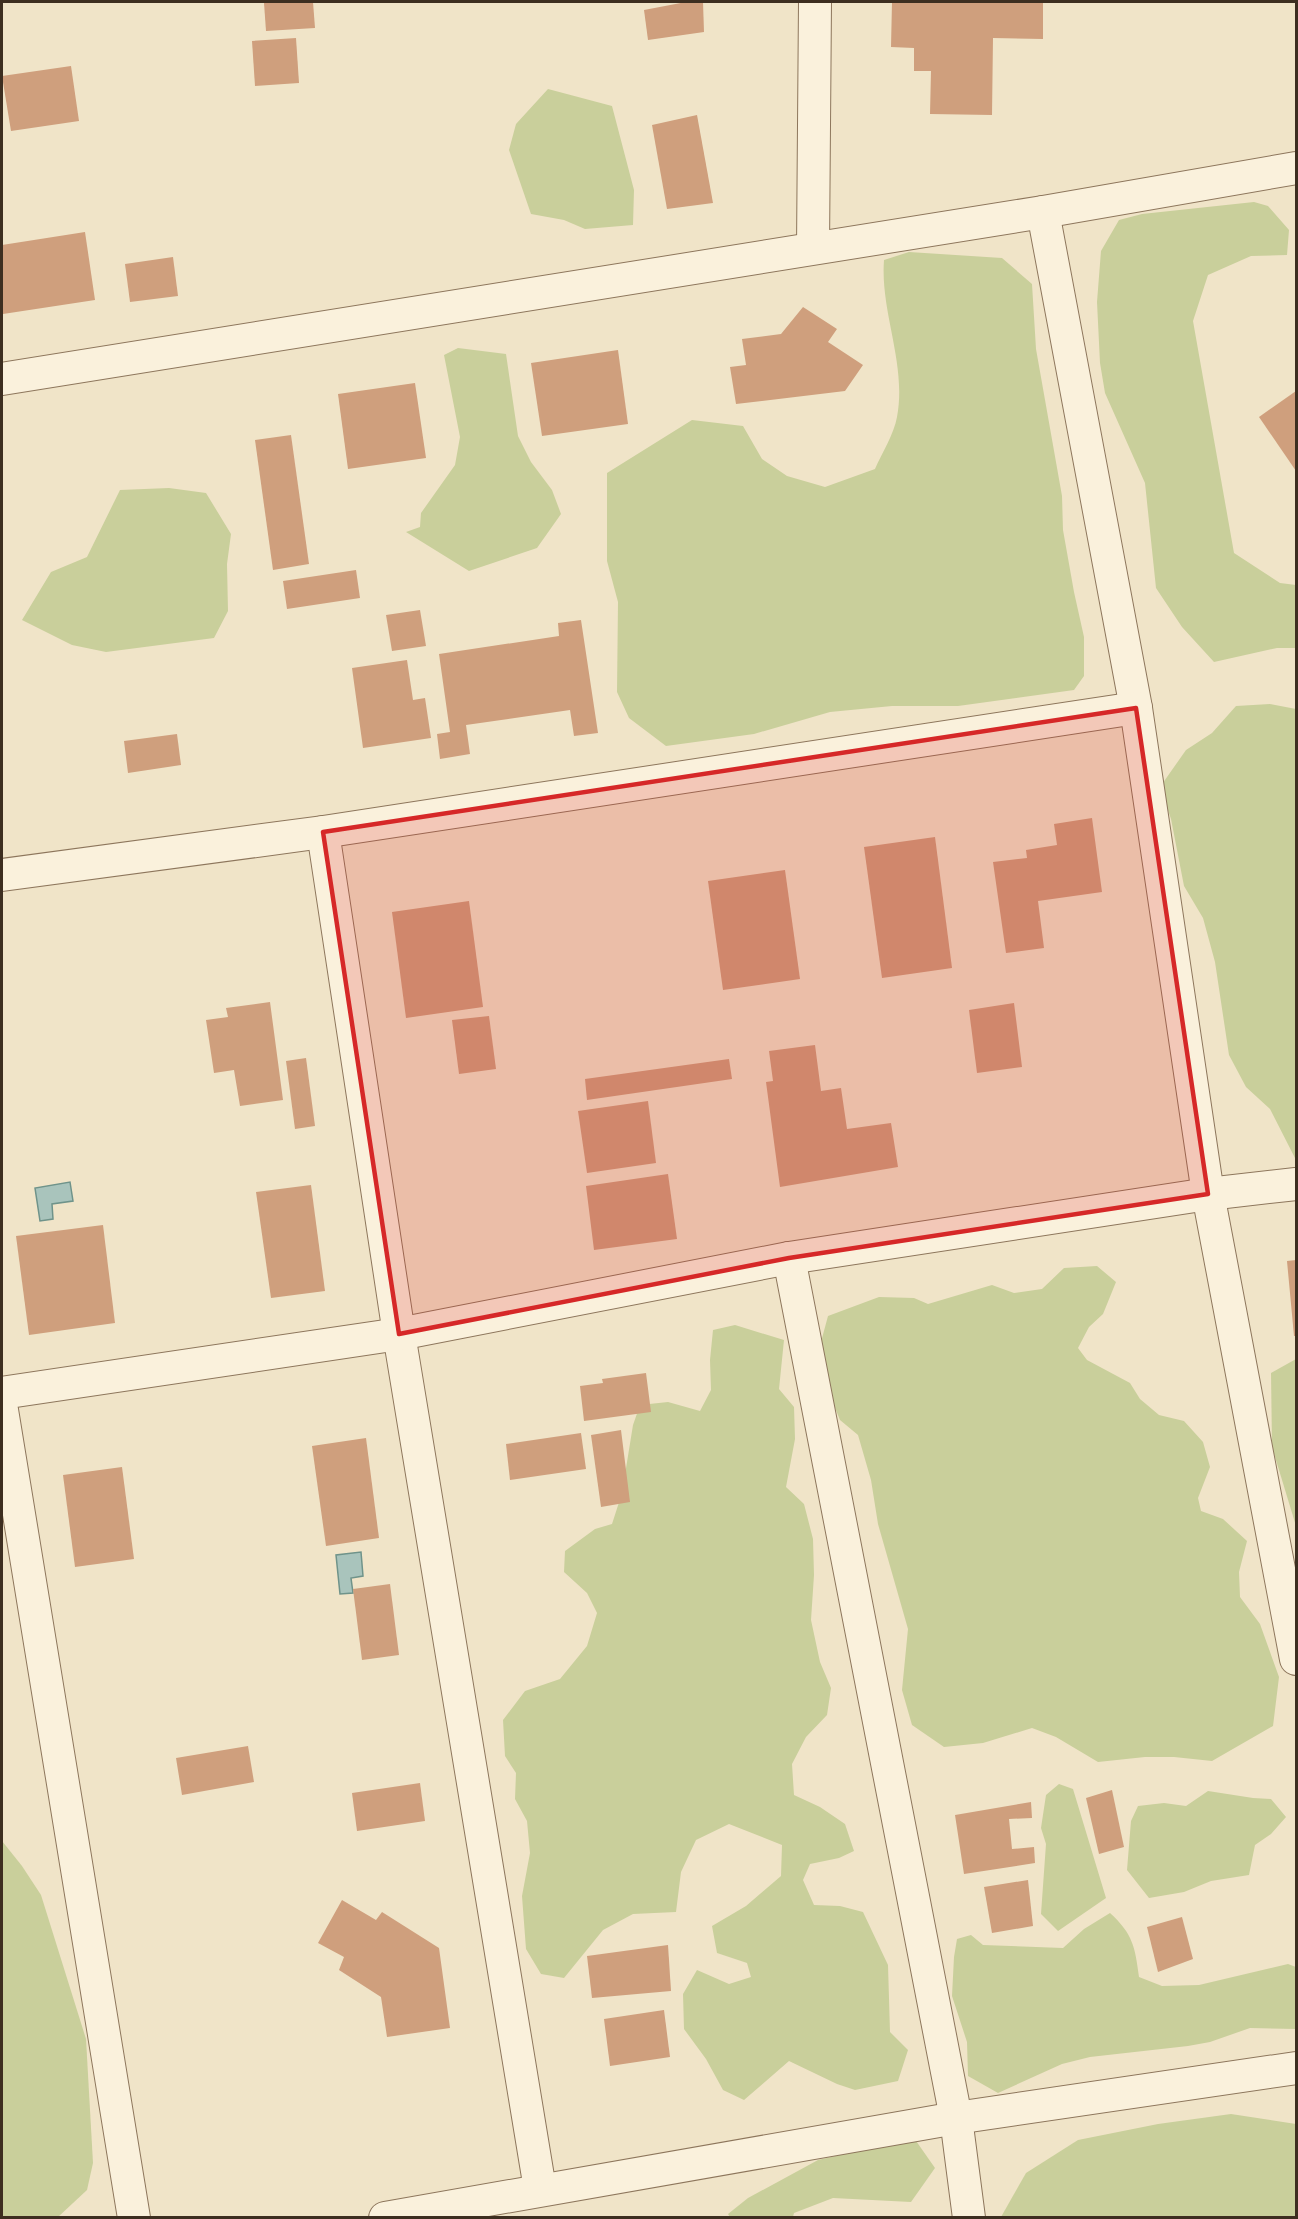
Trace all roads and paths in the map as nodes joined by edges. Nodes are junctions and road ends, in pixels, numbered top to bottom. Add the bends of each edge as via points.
1 (814, 2) edge
2 (1296, 168) edge
3 (1043, 212) junction
4 (813, 248) junction
5 (2, 380) edge
6 (1136, 708) junction
7 (323, 832) junction
8 (2, 875) edge
9 (1296, 1184) edge
10 (1208, 1194) junction
11 (789, 1258) junction
12 (399, 1334) junction
13 (2, 1393) edge
14 (2, 1410) edge
15 (1296, 1659) edge
16 (1296, 2068) edge
17 (956, 2118) junction
18 (540, 2189) junction
19 (134, 2217) edge
20 (385, 2217) edge
21 (969, 2217) edge

1 - 4 street
2 - 3 street
3 - 4 street
3 - 6 street
4 - 5 street
6 - 7 street
6 - 10 street
7 - 8 street
7 - 12 street
9 - 10 street
10 - 11 street
10 - 15 street
11 - 12 street
11 - 17 street
12 - 13 street
12 - 18 street
14 - 19 street
16 - 17 street
17 - 18 street
17 - 21 street
18 - 20 street

